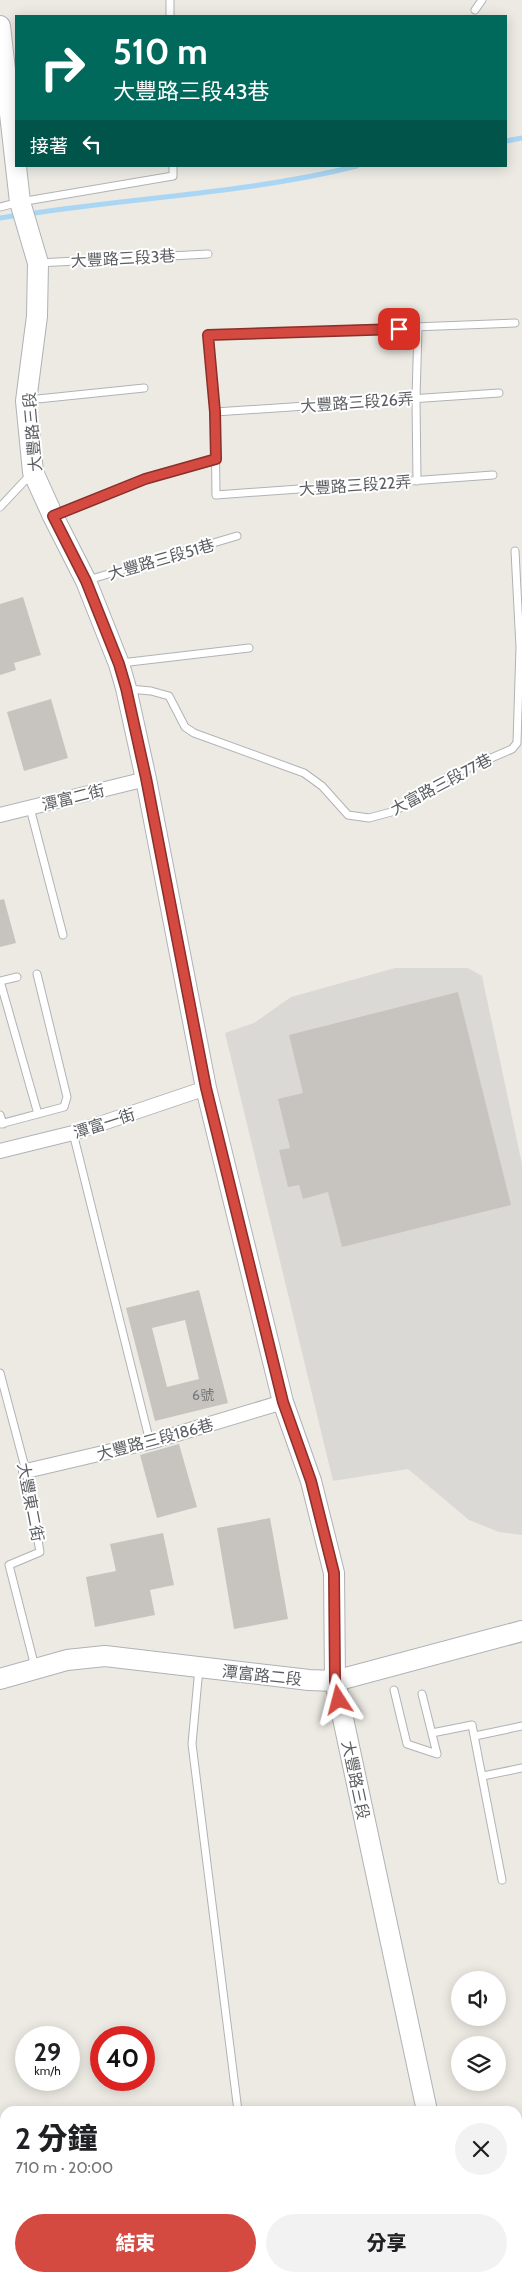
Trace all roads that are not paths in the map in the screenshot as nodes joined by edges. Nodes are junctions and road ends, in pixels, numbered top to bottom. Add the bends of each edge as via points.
1 (170, 0) edge
2 (482, 0) edge
3 (475, 10) dead end
4 (170, 15) edge
5 (0, 26) edge
6 (15, 158) edge
7 (16, 167) edge
8 (173, 167) edge
9 (20, 202) junction
10 (0, 207) edge
11 (208, 254) dead end
12 (38, 263) junction
13 (515, 323) dead end
14 (418, 328) junction
15 (144, 388) dead end
16 (499, 393) dead end
17 (416, 398) junction
18 (26, 400) junction
19 (215, 412) junction
20 (216, 459) junction
21 (33, 472) junction
22 (493, 475) dead end
23 (418, 481) junction
24 (0, 507) edge
25 (53, 516) junction
26 (237, 536) dead end
27 (515, 551) dead end
28 (86, 581) junction
29 (249, 648) dead end
30 (119, 664) junction
31 (126, 688) junction
32 (146, 778) junction
33 (30, 808) junction
34 (0, 815) edge
35 (63, 935) dead end
36 (37, 974) dead end
37 (16, 977) dead end
38 (206, 1088) junction
39 (0, 1114) edge
40 (38, 1114) junction
41 (1, 1124) edge
42 (73, 1133) junction
43 (0, 1151) edge
44 (0, 1373) edge
45 (283, 1402) junction
46 (150, 1442) junction
47 (26, 1471) junction
48 (522, 1631) edge
49 (199, 1668) junction
50 (35, 1670) junction
51 (0, 1679) edge
52 (335, 1681) junction
53 (394, 1690) dead end
54 (422, 1694) dead end
55 (522, 1726) edge
56 (432, 1733) junction
57 (475, 1736) junction
58 (522, 1768) edge
59 (483, 1776) junction
60 (502, 1880) dead end
61 (237, 2106) edge
62 (426, 2106) edge

1 - 4 lane
2 - 3 lane
5 - 6 street, 大豐路三段
7 - 9 street, 大豐路三段
8 - 9 lane via 173,176
9 - 10 lane
9 - 12 street, 大豐路三段
11 - 12 lane, 大豐路三段3巷
12 - 18 street, 大豐路三段 via 37,316
13 - 14 lane
14 - 17 lane
14 - 19 lane via 208,335
15 - 18 lane
16 - 17 lane, 大豐路三段26弄
17 - 19 lane, 大豐路三段26弄
17 - 23 lane
18 - 21 street, 大豐路三段
19 - 20 lane
20 - 23 lane, 大豐路三段22弄 via 216,495
20 - 25 lane via 145,479
21 - 24 lane
21 - 25 street, 大豐路三段
22 - 23 lane, 大豐路三段22弄
25 - 28 street, 大豐路三段
26 - 28 lane, 大豐路三段51巷
27 - 31 lane, 大富路三段77巷 via 520,647 517,743 512,749 445,778 395,811 369,818 348,815 322,786 304,773 194,733 185,727 169,696
28 - 30 street, 大豐路三段
29 - 30 lane
30 - 31 street, 大豐路三段
31 - 32 street, 大豐路三段
32 - 33 street, 潭富二街
32 - 38 street, 大豐路三段
33 - 34 street, 潭富二街
33 - 35 lane
36 - 40 lane via 67,1097 64,1107
37 - 40 lane via 0,981
38 - 42 street, 潭富一街
38 - 45 street, 大豐路三段
39 - 41 lane
40 - 41 lane
42 - 43 street, 潭富一街
42 - 46 lane
44 - 47 lane, 大豐東二街
45 - 46 street, 大豐路三段186巷
45 - 52 street, 大豐路三段 via 311,1481 334,1573
46 - 47 street, 大豐路三段186巷
47 - 50 lane, 大豐東二街 via 40,1552 9,1565
48 - 52 street, 潭富路二段
49 - 50 street, 潭富路二段 via 105,1656 67,1660
49 - 52 street, 潭富路二段
49 - 61 lane via 192,1744
50 - 51 street, 潭富路二段
52 - 62 street, 大豐路三段
53 - 56 lane via 407,1744 437,1754
54 - 56 lane
55 - 57 lane
56 - 57 lane via 472,1725
57 - 59 lane
58 - 59 lane
59 - 60 lane

